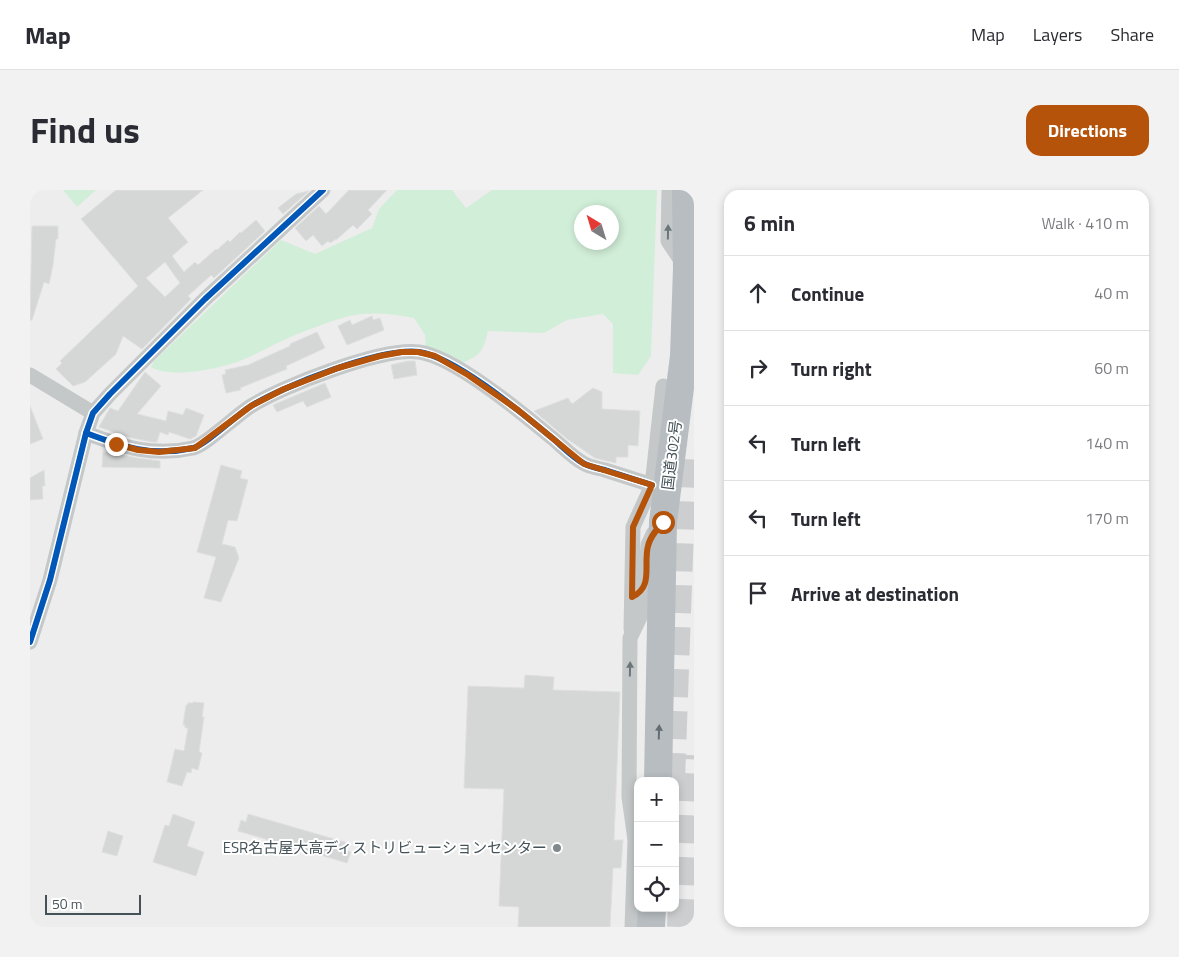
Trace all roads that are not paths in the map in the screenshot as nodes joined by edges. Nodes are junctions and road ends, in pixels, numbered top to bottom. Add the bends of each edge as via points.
1 (324, 190) edge
2 (669, 190) edge
3 (686, 190) edge
4 (687, 268) junction
5 (30, 376) edge
6 (663, 386) dead end
7 (93, 413) junction
8 (86, 433) junction
9 (652, 485) junction
10 (663, 522) junction
11 (646, 583) junction
12 (632, 597) junction
13 (630, 638) junction
14 (30, 642) edge
15 (658, 777) edge
16 (652, 912) edge
17 (632, 927) edge
18 (651, 927) edge

1 - 7 street via 205,299
4 -> 2 street via 668,240
3 - 4 highway, 国道302号
4 - 10 highway, 国道302号 via 684,356
5 - 7 street
6 - 9 street
7 - 8 street
8 - 9 street via 138,450 159,452 195,448 251,406 284,389 380,356 418,352 435,356 468,375 518,410 584,464
8 - 14 street via 50,580
9 - 12 street via 633,527
10 - 11 street via 648,545
15 -> 10 highway, 国道302号
11 - 12 street via 640,593
11 - 13 street via 643,611
12 - 13 street
17 -> 13 street via 635,840 629,797
16 - 18 highway

